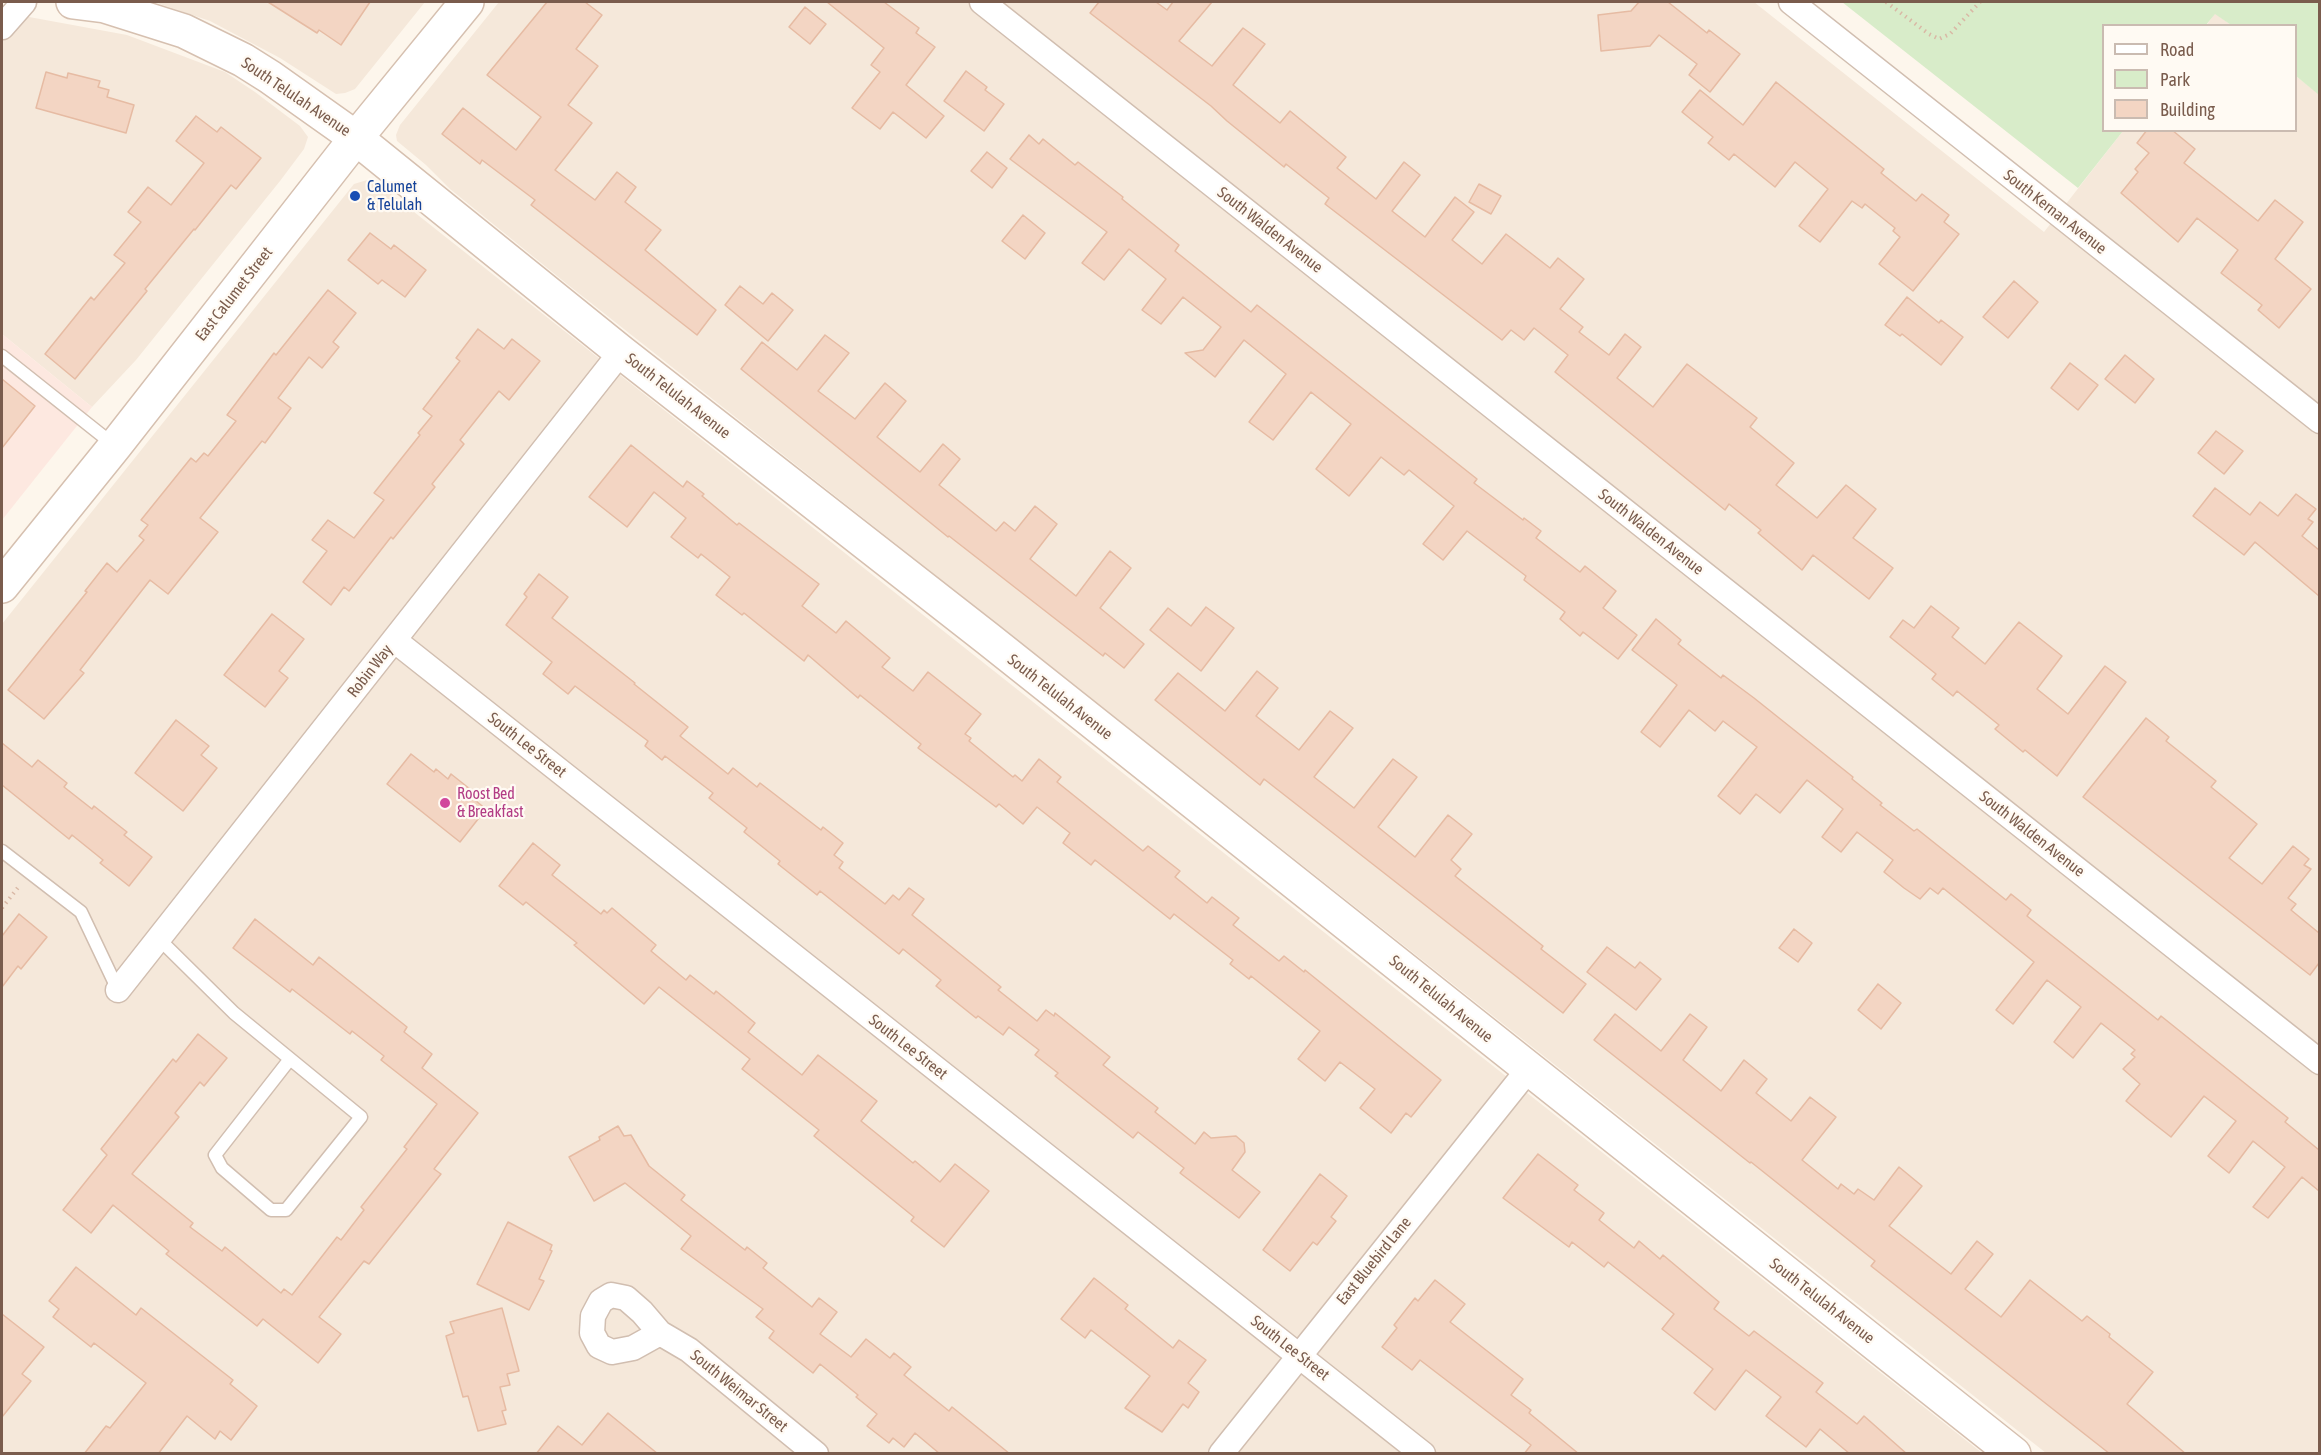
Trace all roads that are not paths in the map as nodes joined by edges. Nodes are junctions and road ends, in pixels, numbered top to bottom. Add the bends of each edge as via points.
1 (24, 2) edge
2 (73, 2) edge
3 (467, 2) edge
4 (982, 2) edge
5 (1791, 2) edge
6 (2, 27) edge
7 (356, 138) junction
8 (621, 352) junction
9 (2, 356) edge
10 (2319, 421) edge
11 (115, 446) junction
12 (2, 586) edge
13 (394, 640) junction
14 (2, 851) edge
15 (158, 938) junction
16 (118, 990) joint
17 (290, 1059) junction
18 (2319, 1062) edge
19 (1528, 1070) junction
20 (660, 1333) dead end
21 (1298, 1355) junction
22 (816, 1454) edge
23 (1221, 1454) edge
24 (1423, 1454) edge
25 (2014, 1454) edge

1 - 6 street
2 - 7 street, South Telulah Avenue via 105,6 184,31 243,60
3 - 7 street, East Calumet Street
4 - 18 street, South Walden Avenue
5 - 10 street, South Kernan Avenue
7 - 8 street, South Telulah Avenue
7 - 11 street, East Calumet Street
8 - 13 street, Robin Way
8 - 19 street, South Telulah Avenue
9 - 11 lane
11 - 12 street, East Calumet Street
13 - 15 street, Robin Way
13 - 21 street, South Lee Street
14 - 16 lane via 81,912
15 - 16 street, Robin Way
15 - 17 lane via 234,1013
17 - 17 lane via 361,1117 286,1210 271,1210 222,1168 215,1155
19 - 21 street, East Bluebird Lane
19 - 25 street, South Telulah Avenue
20 - 22 street, South Weimar Street via 690,1350
21 - 23 street, East Bluebird Lane
21 - 24 street, South Lee Street

